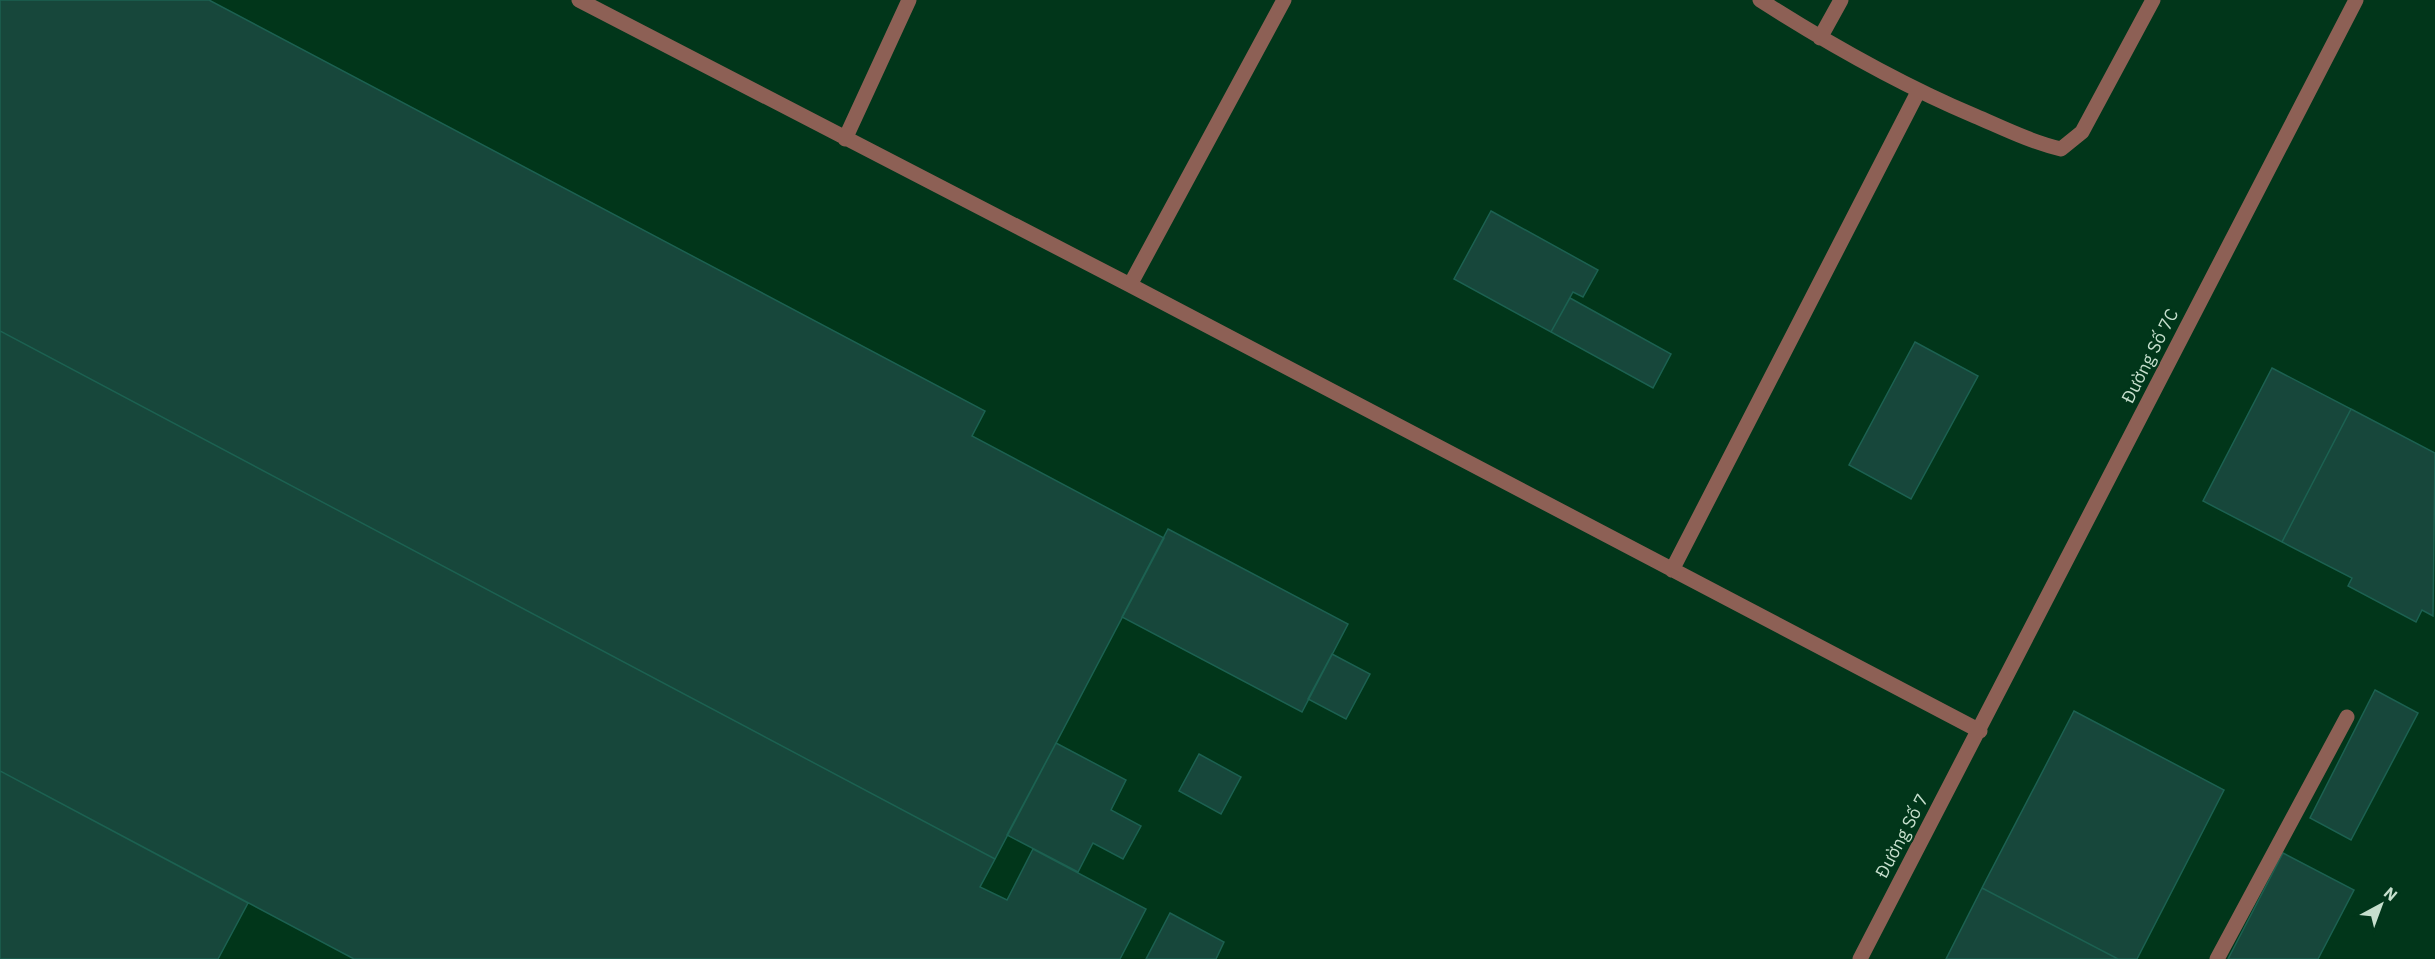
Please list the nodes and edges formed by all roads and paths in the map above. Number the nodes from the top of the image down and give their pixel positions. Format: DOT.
graph roads {
  1 [pos="579,0"];
  2 [pos="909,0"];
  3 [pos="1284,0"];
  4 [pos="1760,0"];
  5 [pos="1841,0"];
  6 [pos="2152,0"];
  7 [pos="2356,0"];
  8 [pos="1820,38"];
  9 [pos="1918,92"];
  10 [pos="845,139"];
  11 [pos="1130,285"];
  12 [pos="1672,570"];
  13 [pos="2347,717"];
  14 [pos="1980,731"];
  15 [pos="1860,959"];
  16 [pos="2217,959"];
  1 -- 10 [label="street"];
  2 -- 10 [label="street"];
  3 -- 11 [label="street"];
  4 -- 8 [label="street"];
  5 -- 8 [label="street"];
  6 -- 9 [label="street"];
  7 -- 14 [label="street, Đường Số 7C"];
  8 -- 9 [label="street"];
  9 -- 12 [label="street"];
  10 -- 11 [label="street"];
  11 -- 12 [label="street"];
  12 -- 14 [label="street"];
  13 -- 16 [label="street"];
  14 -- 15 [label="street, Đường Số 7"];
}
